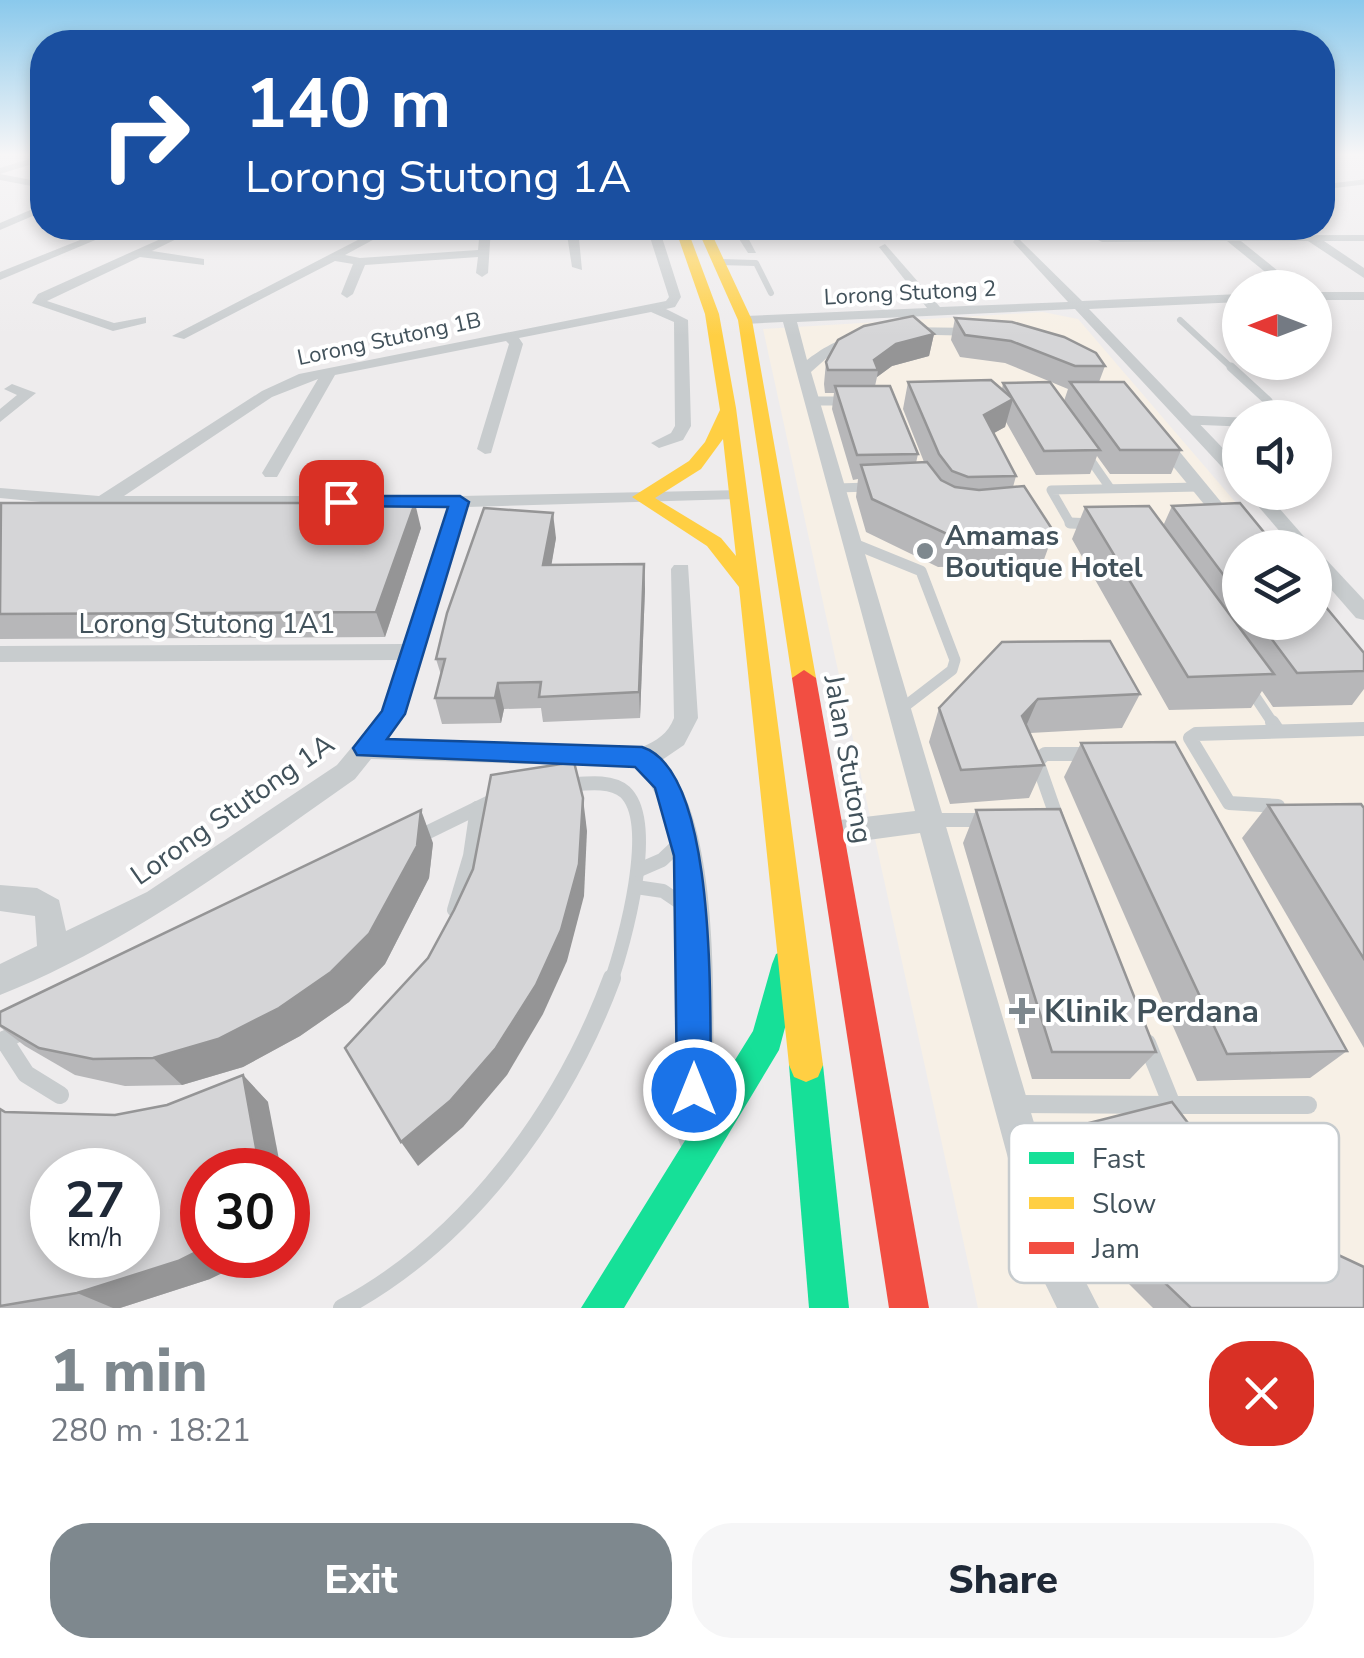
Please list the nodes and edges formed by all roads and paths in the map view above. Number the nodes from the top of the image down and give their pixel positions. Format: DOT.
graph roads {
  1 [pos="29,214"];
  2 [pos="0,227"];
  3 [pos="1335,238"];
  4 [pos="1364,238"];
  5 [pos="88,240"];
  6 [pos="167,240"];
  7 [pos="366,240"];
  8 [pos="485,240"];
  9 [pos="574,240"];
  10 [pos="656,240"];
  11 [pos="685,240"];
  12 [pos="709,240"];
  13 [pos="745,240"];
  14 [pos="1017,240"];
  15 [pos="1233,240"];
  16 [pos="1314,240"];
  17 [pos="885,247"];
  18 [pos="752,251"];
  19 [pos="140,252"];
  20 [pos="484,253"];
  21 [pos="335,257"];
  22 [pos="200,262"];
  23 [pos="360,262"];
  24 [pos="718,262"];
  25 [pos="578,266"];
  26 [pos="1270,270"];
  27 [pos="482,273"];
  28 [pos="1364,274"];
  29 [pos="0,276"];
  30 [pos="771,293"];
  31 [pos="348,294"];
  32 [pos="1332,296"];
  33 [pos="1364,296"];
  34 [pos="1222,299"];
  35 [pos="1078,304"];
  36 [pos="656,309"];
  37 [pos="935,310"];
  38 [pos="789,318"];
  39 [pos="140,320"];
  40 [pos="744,320"];
  41 [pos="1180,320"];
  42 [pos="993,334"];
  43 [pos="180,336"];
  44 [pos="508,336"];
  45 [pos="803,370"];
  46 [pos="330,371"];
  47 [pos="752,371"];
  48 [pos="12,389"];
  49 [pos="1167,394"];
  50 [pos="1138,395"];
  51 [pos="1268,400"];
  52 [pos="812,401"];
  53 [pos="852,401"];
  54 [pos="728,408"];
  55 [pos="0,417"];
  56 [pos="1189,420"];
  57 [pos="1222,421"];
  58 [pos="1149,426"];
  59 [pos="660,443"];
  60 [pos="1078,443"];
  61 [pos="484,449"];
  62 [pos="1222,456"];
  63 [pos="271,473"];
  64 [pos="889,486"];
  65 [pos="1199,486"];
  66 [pos="836,488"];
  67 [pos="1110,488"];
  68 [pos="0,493"];
  69 [pos="737,494"];
  70 [pos="641,497"];
  71 [pos="103,502"];
  72 [pos="460,502"];
  73 [pos="1271,510"];
  74 [pos="1116,524"];
  75 [pos="1229,530"];
  76 [pos="1289,530"];
  77 [pos="852,543"];
  78 [pos="681,569"];
  79 [pos="1332,573"];
  80 [pos="752,592"];
  81 [pos="1355,592"];
  82 [pos="1364,613"];
  83 [pos="414,652"];
  84 [pos="0,654"];
  85 [pos="1245,683"];
  86 [pos="900,711"];
  87 [pos="1364,729"];
  88 [pos="1278,731"];
  89 [pos="366,748"];
  90 [pos="1097,754"];
  91 [pos="642,757"];
  92 [pos="552,784"];
  93 [pos="514,794"];
  94 [pos="1294,806"];
  95 [pos="477,808"];
  96 [pos="930,820"];
  97 [pos="1003,820"];
  98 [pos="1039,820"];
  99 [pos="1057,820"];
  100 [pos="831,833"];
  101 [pos="1064,837"];
  102 [pos="684,838"];
  103 [pos="408,842"];
  104 [pos="637,878"];
  105 [pos="0,898"];
  106 [pos="454,910"];
  107 [pos="691,911"];
  108 [pos="794,940"];
  109 [pos="53,956"];
  110 [pos="0,980"];
  111 [pos="39,1023"];
  112 [pos="1143,1034"];
  113 [pos="2,1041"];
  114 [pos="60,1094"];
  115 [pos="1011,1104"];
  116 [pos="1172,1105"];
  117 [pos="1308,1105"];
  118 [pos="1016,1123"];
  119 [pos="694,1162"];
  120 [pos="1066,1283"];
  121 [pos="342,1308"];
  122 [pos="601,1308"];
  123 [pos="829,1308"];
  124 [pos="909,1308"];
  125 [pos="1079,1308"];
  1 -- 2 [label="street"];
  3 -- 4 [label="street"];
  5 -- 29 [label="street"];
  6 -- 19 [label="street"];
  7 -- 21 [label="street"];
  8 -- 20 [label="street"];
  9 -- 25 [label="street"];
  10 -- 36 [label="street"];
  11 -- 54 [label="main road"];
  12 -- 24 [label="main road, Jalan Stutong"];
  13 -- 18 [label="street"];
  14 -- 35 [label="street"];
  15 -- 26 [label="street"];
  16 -- 28 [label="street"];
  17 -- 37 [label="street"];
  19 -- 22 [label="street"];
  19 -- 39 [label="street"];
  20 -- 23 [label="street"];
  20 -- 27 [label="street"];
  21 -- 23 [label="street"];
  21 -- 43 [label="street"];
  23 -- 31 [label="street"];
  24 -- 30 [label="lane"];
  24 -- 40 [label="main road, Jalan Stutong"];
  32 -- 33 [label="street"];
  34 -- 35 [label="street, Lorong Stutong 2"];
  35 -- 37 [label="street, Lorong Stutong 2"];
  35 -- 49 [label="street"];
  36 -- 44 [label="street, Lorong Stutong 1B"];
  36 -- 59 [label="street"];
  37 -- 38 [label="street, Lorong Stutong 2"];
  38 -- 40 [label="street, Lorong Stutong 2"];
  38 -- 45 [label="street"];
  40 -- 47 [label="main road, Jalan Stutong"];
  41 -- 51 [label="lane"];
  42 -- 45 [label="street"];
  44 -- 46 [label="street, Lorong Stutong 1B"];
  44 -- 61 [label="street"];
  45 -- 52 [label="street"];
  46 -- 63 [label="street"];
  46 -- 71 [label="street, Lorong Stutong 1B"];
  47 -- 69 [label="main road"];
  47 -- 100 [label="main road, Jalan Stutong"];
  48 -- 55 [label="street"];
  49 -- 50 [label="street"];
  49 -- 56 [label="street"];
  52 -- 53 [label="lane"];
  52 -- 66 [label="street"];
  54 -- 69 [label="main road"];
  54 -- 70 [label="main road"];
  56 -- 57 [label="lane"];
  56 -- 62 [label="street"];
  58 -- 65 [label="street"];
  60 -- 67 [label="lane"];
  64 -- 66 [label="lane"];
  65 -- 67 [label="lane"];
  65 -- 75 [label="street"];
  66 -- 77 [label="street"];
  67 -- 74 [label="lane"];
  68 -- 71 [label="street"];
  69 -- 70 [label="street"];
  69 -- 80 [label="main road"];
  70 -- 72 [label="street"];
  70 -- 80 [label="main road"];
  71 -- 72 [label="street"];
  72 -- 83 [label="street, Lorong Stutong 1A"];
  73 -- 76 [label="street"];
  77 -- 86 [label="street"];
  77 -- 86 [label="lane"];
  78 -- 91 [label="street"];
  79 -- 81 [label="street"];
  80 -- 108 [label="main road"];
  81 -- 82 [label="street"];
  83 -- 84 [label="street, Lorong Stutong 1A1"];
  83 -- 89 [label="street, Lorong Stutong 1A"];
  85 -- 88 [label="lane"];
  86 -- 96 [label="street"];
  87 -- 88 [label="lane"];
  88 -- 94 [label="lane"];
  89 -- 91 [label="street"];
  89 -- 109 [label="street, Lorong Stutong 1A"];
  90 -- 99 [label="lane"];
  91 -- 102 [label="street"];
  92 -- 104 [label="lane"];
  93 -- 95 [label="lane"];
  95 -- 103 [label="lane"];
  95 -- 106 [label="lane"];
  96 -- 97 [label="lane"];
  96 -- 100 [label="street"];
  96 -- 115 [label="street"];
  98 -- 99 [label="lane"];
  99 -- 101 [label="lane"];
  100 -- 108 [label="main road"];
  100 -- 124 [label="main road, Jalan Stutong"];
  102 -- 104 [label="lane"];
  102 -- 107 [label="street"];
  104 -- 107 [label="lane"];
  104 -- 121 [label="lane"];
  105 -- 109 [label="street"];
  107 -- 119 [label="street"];
  108 -- 119 [label="main road"];
  108 -- 123 [label="main road"];
  109 -- 110 [label="street, Lorong Stutong 1A"];
  111 -- 113 [label="lane"];
  112 -- 116 [label="lane"];
  113 -- 114 [label="lane"];
  115 -- 116 [label="lane"];
  115 -- 118 [label="street"];
  116 -- 117 [label="lane"];
  119 -- 122 [label="main road"];
  120 -- 125 [label="street"];
}
